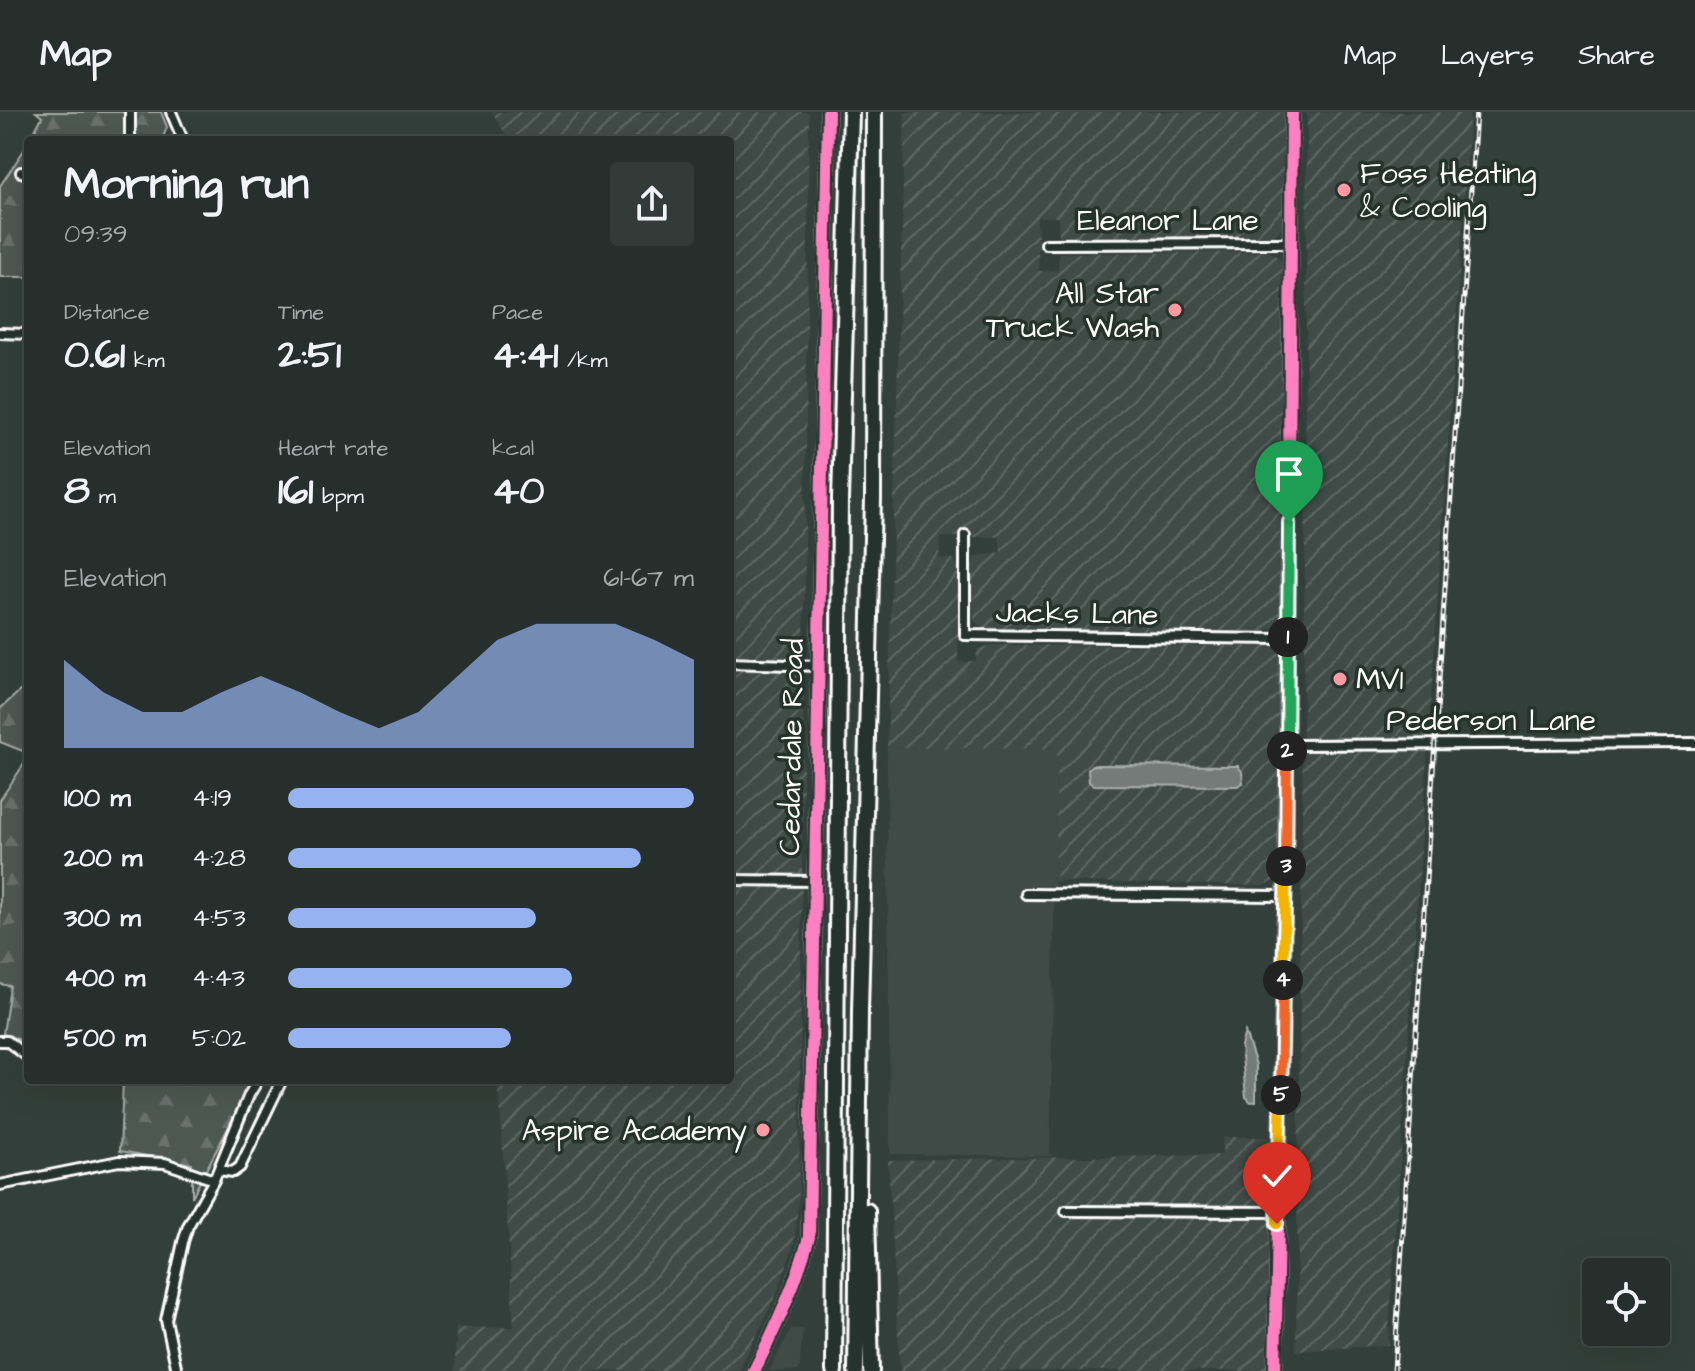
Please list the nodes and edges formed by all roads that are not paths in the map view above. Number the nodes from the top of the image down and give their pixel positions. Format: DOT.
graph roads {
  1 [pos="130,112"];
  2 [pos="171,112"];
  3 [pos="828,112"];
  4 [pos="851,112"];
  5 [pos="874,112"];
  6 [pos="1292,112"];
  7 [pos="130,136"];
  8 [pos="181,136"];
  9 [pos="1291,243"];
  10 [pos="1046,244"];
  11 [pos="0,333"];
  12 [pos="24,334"];
  13 [pos="965,535"];
  14 [pos="1288,639"];
  15 [pos="734,663"];
  16 [pos="818,666"];
  17 [pos="1695,743"];
  18 [pos="1287,745"];
  19 [pos="734,880"];
  20 [pos="815,881"];
  21 [pos="1026,894"];
  22 [pos="1285,896"];
  23 [pos="860,1011"];
  24 [pos="0,1041"];
  25 [pos="24,1054"];
  26 [pos="256,1084"];
  27 [pos="280,1084"];
  28 [pos="219,1170"];
  29 [pos="214,1180"];
  30 [pos="0,1185"];
  31 [pos="1066,1211"];
  32 [pos="1278,1212"];
  33 [pos="834,1223"];
  34 [pos="177,1371"];
  35 [pos="754,1371"];
  36 [pos="824,1371"];
  37 [pos="834,1371"];
  38 [pos="856,1371"];
  39 [pos="871,1371"];
  40 [pos="1275,1371"];
  1 -- 7 [label="street"];
  2 -- 8 [label="street"];
  3 -- 16 [label="street, Cedardale Road"];
  4 -- 33 [label="highway"];
  5 -- 23 [label="highway"];
  6 -- 9 [label="street"];
  9 -- 10 [label="street, Eleanor Lane"];
  9 -- 14 [label="street"];
  11 -- 12 [label="street"];
  13 -- 14 [label="street, Jacks Lane"];
  14 -- 18 [label="street"];
  15 -- 16 [label="street"];
  16 -- 20 [label="street, Cedardale Road"];
  17 -- 18 [label="street, Pederson Lane"];
  18 -- 22 [label="street"];
  19 -- 20 [label="street"];
  20 -- 35 [label="street, Cedardale Road"];
  21 -- 22 [label="street"];
  22 -- 32 [label="street"];
  23 -- 38 [label="highway"];
  23 -- 39 [label="highway"];
  24 -- 25 [label="street"];
  26 -- 28 [label="street"];
  27 -- 28 [label="street"];
  28 -- 29 [label="street"];
  29 -- 30 [label="street"];
  29 -- 34 [label="street"];
  31 -- 32 [label="street"];
  32 -- 40 [label="street"];
  33 -- 36 [label="highway"];
  33 -- 37 [label="highway"];
}
